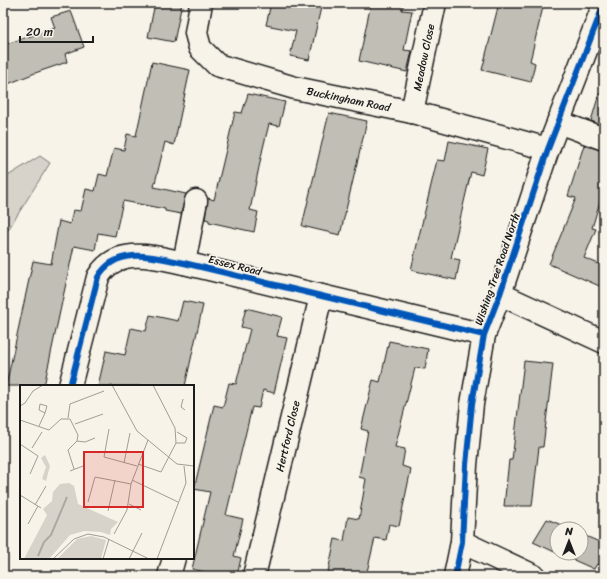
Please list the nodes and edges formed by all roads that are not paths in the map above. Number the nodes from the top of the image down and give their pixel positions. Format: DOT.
graph roads {
  1 [pos="201,3"];
  2 [pos="435,3"];
  3 [pos="604,4"];
  4 [pos="412,112"];
  5 [pos="558,122"];
  6 [pos="604,139"];
  7 [pos="548,150"];
  8 [pos="196,201"];
  9 [pos="184,263"];
  10 [pos="500,294"];
  11 [pos="321,296"];
  12 [pos="484,335"];
  13 [pos="604,342"];
  14 [pos="70,385"];
  15 [pos="462,542"];
  16 [pos="174,559"];
  17 [pos="169,576"];
  18 [pos="254,576"];
  19 [pos="455,576"];
  20 [pos="534,576"];
  1 -- 4 [label="street, Buckingham Road"];
  2 -- 4 [label="street, Meadow Close"];
  3 -- 5 [label="street, Wishing Tree Road North"];
  4 -- 7 [label="street, Buckingham Road"];
  5 -- 6 [label="street"];
  5 -- 7 [label="street, Wishing Tree Road North"];
  7 -- 10 [label="street, Wishing Tree Road North"];
  8 -- 9 [label="street"];
  9 -- 11 [label="street, Essex Road"];
  9 -- 14 [label="street, Essex Road"];
  10 -- 12 [label="street, Wishing Tree Road North"];
  10 -- 13 [label="street"];
  11 -- 12 [label="street, Essex Road"];
  11 -- 18 [label="street, Hertford Close"];
  12 -- 15 [label="street, Wishing Tree Road North"];
  15 -- 19 [label="street, Wishing Tree Road North"];
  15 -- 20 [label="street"];
  16 -- 17 [label="street"];
}
